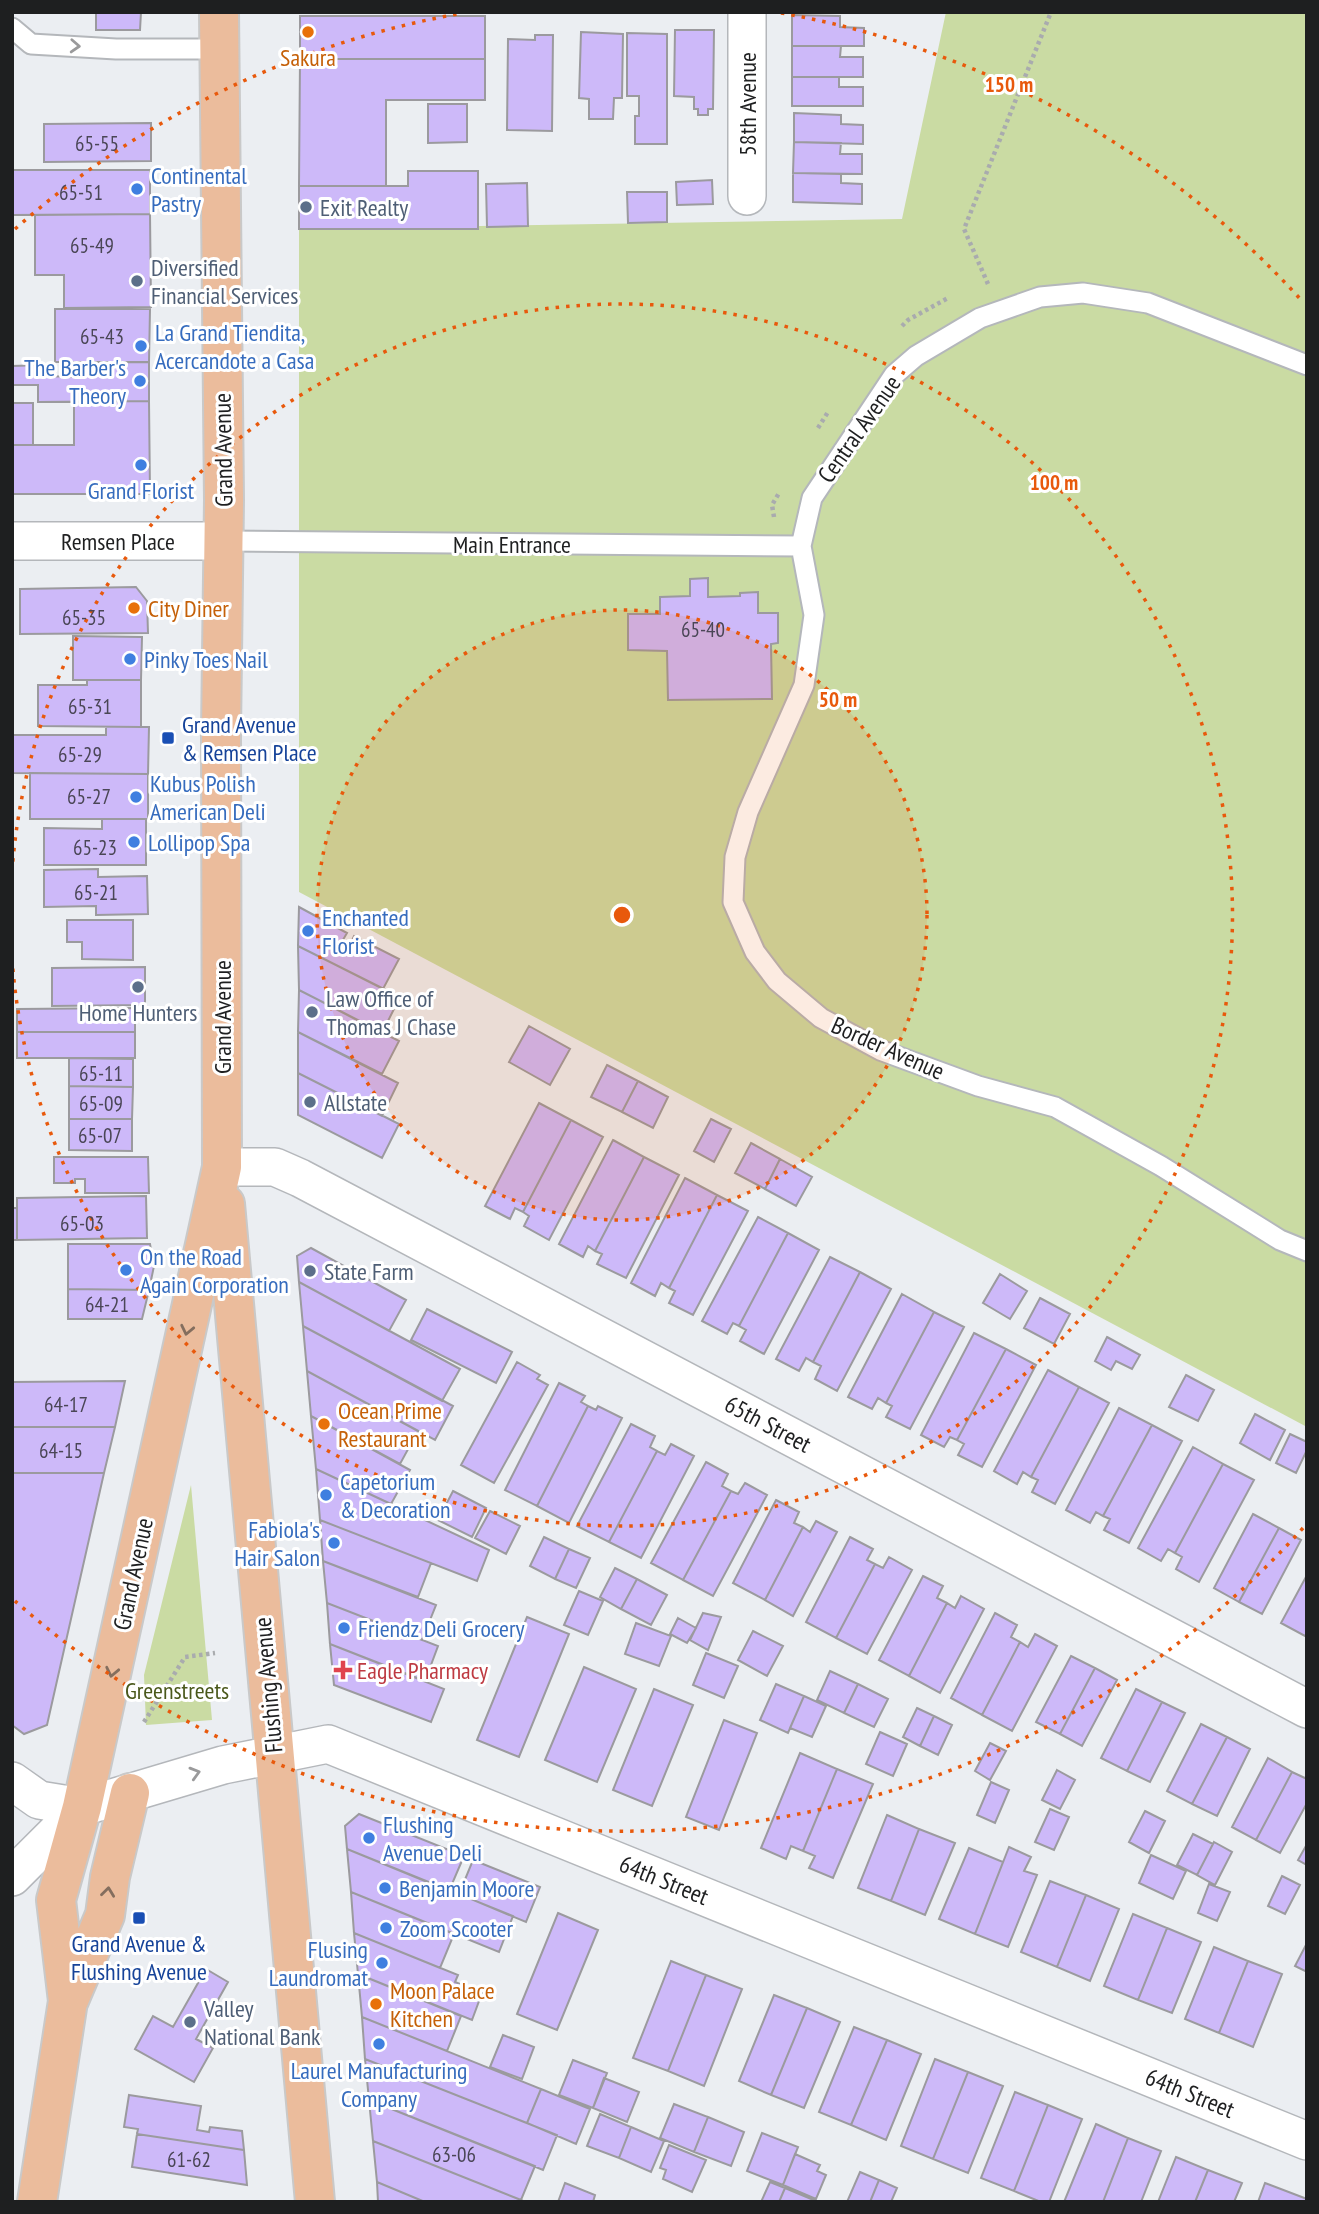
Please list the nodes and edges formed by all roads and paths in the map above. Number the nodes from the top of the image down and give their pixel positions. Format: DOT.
graph roads {
  1 [pos="747,12"];
  2 [pos="1051,12"];
  3 [pos="12,28"];
  4 [pos="218,31"];
  5 [pos="747,195"];
  6 [pos="999,310"];
  7 [pos="1307,365"];
  8 [pos="12,541"];
  9 [pos="223,541"];
  10 [pos="801,546"];
  11 [pos="222,1167"];
  12 [pos="1307,1251"];
  13 [pos="215,1653"];
  14 [pos="1307,1709"];
  15 [pos="137,1731"];
  16 [pos="275,1755"];
  17 [pos="12,1782"];
  18 [pos="130,1793"];
  19 [pos="82,1807"];
  20 [pos="12,1877"];
  21 [pos="68,2001"];
  22 [pos="1307,2141"];
  23 [pos="37,2202"];
  24 [pos="315,2202"];
  1 -- 5 [label="street, 58th Avenue"];
  2 -- 6 [label="path"];
  3 -- 4 [label="lane, one-way"];
  4 -- 9 [label="main road, Grand Avenue"];
  6 -- 7 [label="lane, Central Avenue"];
  6 -- 10 [label="lane, Central Avenue"];
  8 -- 9 [label="street, Remsen Place"];
  9 -- 10 [label="lane, Main Entrance"];
  9 -- 11 [label="main road, Grand Avenue"];
  10 -- 12 [label="lane, Border Avenue"];
  11 -- 14 [label="street, 65th Street"];
  11 -- 16 [label="main road, Flushing Avenue"];
  11 -- 19 [label="main road, Grand Avenue, one-way"];
  13 -- 15 [label="path"];
  18 -- 16 [label="street, 64th Street, one-way"];
  16 -- 22 [label="street, 64th Street"];
  16 -- 24 [label="main road, Flushing Avenue"];
  17 -- 19 [label="street, 64th Street"];
  18 -- 19 [label="street, 64th Street"];
  21 -- 18 [label="main road, Grand Avenue, one-way"];
  19 -- 20 [label="street"];
  19 -- 21 [label="main road, Grand Avenue"];
  21 -- 23 [label="main road, Grand Avenue"];
}
